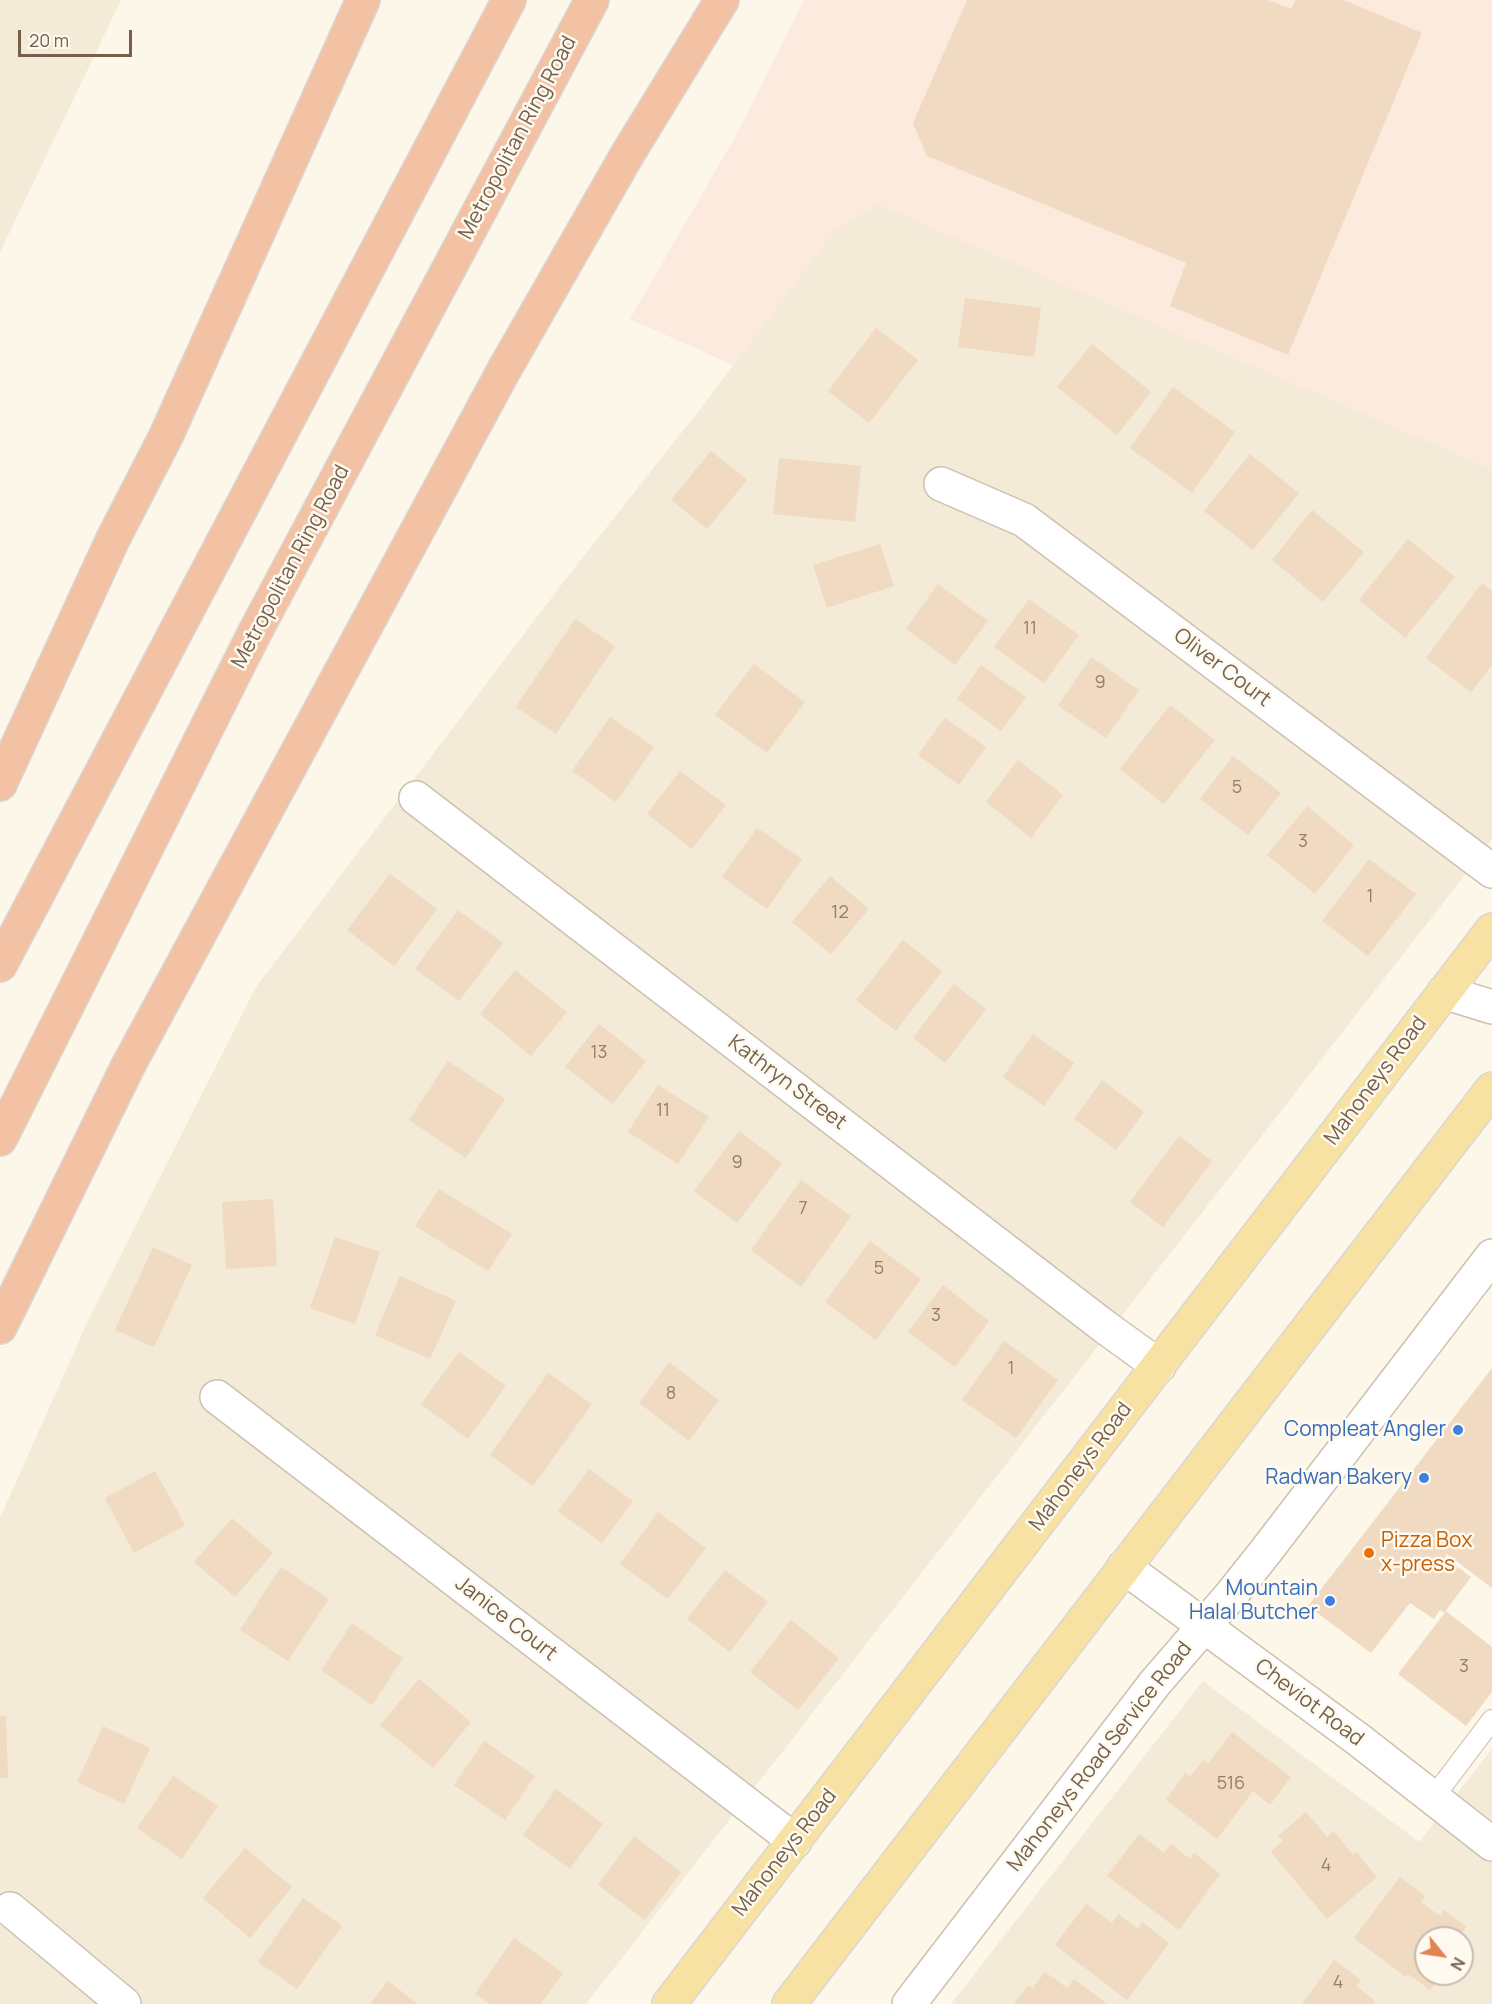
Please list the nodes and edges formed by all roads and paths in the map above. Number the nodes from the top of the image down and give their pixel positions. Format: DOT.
graph roads {
  1 [pos="363,0"];
  2 [pos="374,0"];
  3 [pos="509,0"];
  4 [pos="592,0"];
  5 [pos="722,0"];
  6 [pos="318,100"];
  7 [pos="941,484"];
  8 [pos="0,784"];
  9 [pos="416,798"];
  10 [pos="1492,870"];
  11 [pos="1492,930"];
  12 [pos="0,965"];
  13 [pos="1444,992"];
  14 [pos="1492,1007"];
  15 [pos="1492,1089"];
  16 [pos="1481,1118"];
  17 [pos="0,1139"];
  18 [pos="1492,1256"];
  19 [pos="0,1327"];
  20 [pos="1159,1366"];
  21 [pos="217,1397"];
  22 [pos="1124,1567"];
  23 [pos="1205,1625"];
  24 [pos="1492,1720"];
  25 [pos="1432,1798"];
  26 [pos="795,1841"];
  27 [pos="1492,1844"];
  28 [pos="10,1909"];
  29 [pos="123,2004"];
  30 [pos="669,2004"];
  31 [pos="789,2004"];
  32 [pos="909,2004"];
  1 -- 6 [label="highway"];
  2 -- 6 [label="highway"];
  3 -- 12 [label="highway"];
  4 -- 17 [label="highway, Metropolitan Ring Road"];
  5 -- 19 [label="highway"];
  6 -- 8 [label="highway"];
  7 -- 10 [label="street, Oliver Court"];
  9 -- 20 [label="street, Kathryn Street"];
  11 -- 13 [label="main road, Mahoneys Road"];
  13 -- 14 [label="street"];
  13 -- 20 [label="main road, Mahoneys Road"];
  15 -- 16 [label="main road"];
  16 -- 22 [label="main road"];
  18 -- 23 [label="street, Mahoneys Road Service Road"];
  20 -- 26 [label="main road, Mahoneys Road"];
  21 -- 26 [label="street, Janice Court"];
  22 -- 23 [label="street, Cheviot Road"];
  22 -- 31 [label="main road"];
  23 -- 25 [label="street, Cheviot Road"];
  23 -- 32 [label="street, Mahoneys Road Service Road"];
  24 -- 25 [label="lane"];
  25 -- 27 [label="street, Cheviot Road"];
  26 -- 30 [label="main road, Mahoneys Road"];
  28 -- 29 [label="street"];
}
